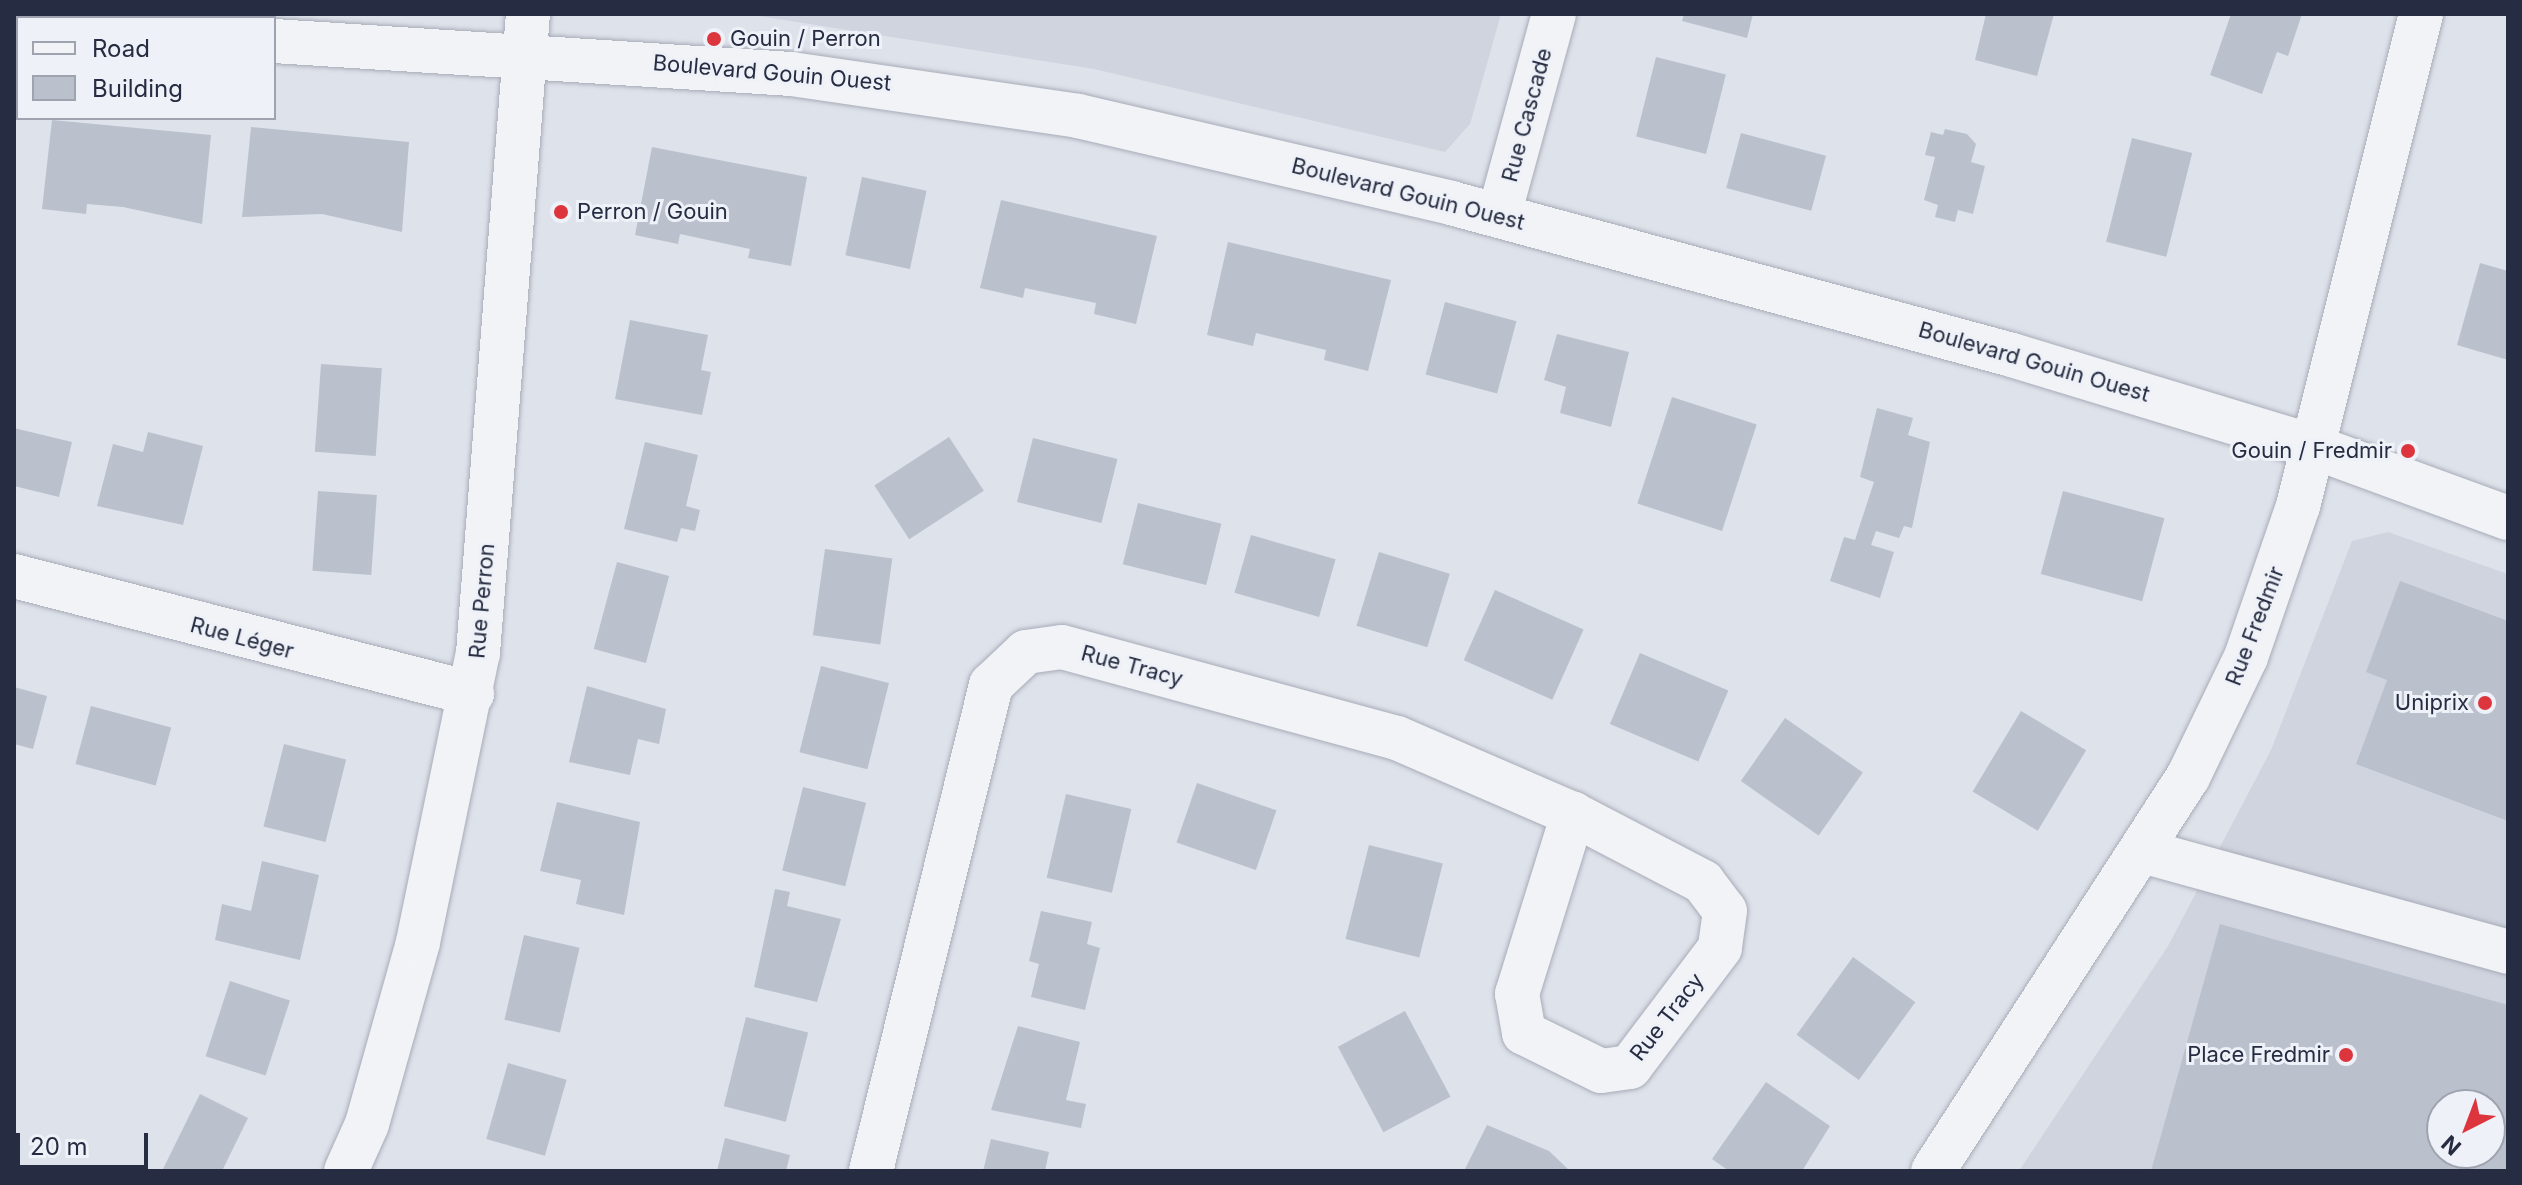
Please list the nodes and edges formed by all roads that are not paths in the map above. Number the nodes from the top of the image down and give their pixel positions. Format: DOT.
graph roads {
  1 [pos="1554,14"];
  2 [pos="2421,14"];
  3 [pos="527,34"];
  4 [pos="276,41"];
  5 [pos="1499,215"];
  6 [pos="2311,446"];
  7 [pos="2508,518"];
  8 [pos="14,576"];
  9 [pos="472,694"];
  10 [pos="1573,814"];
  11 [pos="2142,851"];
  12 [pos="2508,952"];
  13 [pos="1936,1170"];
  14 [pos="346,1171"];
  15 [pos="871,1171"];
  1 -- 5 [label="street, Rue Cascade"];
  2 -- 6 [label="street, Rue Fredmir"];
  3 -- 4 [label="street, Boulevard Gouin Ouest"];
  3 -- 5 [label="street, Boulevard Gouin Ouest"];
  3 -- 9 [label="street, Rue Perron"];
  5 -- 6 [label="street, Boulevard Gouin Ouest"];
  6 -- 7 [label="street, Boulevard Gouin Ouest"];
  6 -- 11 [label="street, Rue Fredmir"];
  8 -- 9 [label="street, Rue Léger"];
  9 -- 14 [label="street, Rue Perron"];
  10 -- 10 [label="street, Rue Tracy"];
  10 -- 15 [label="street, Rue Tracy"];
  11 -- 12 [label="street"];
  11 -- 13 [label="street, Rue Fredmir"];
}
